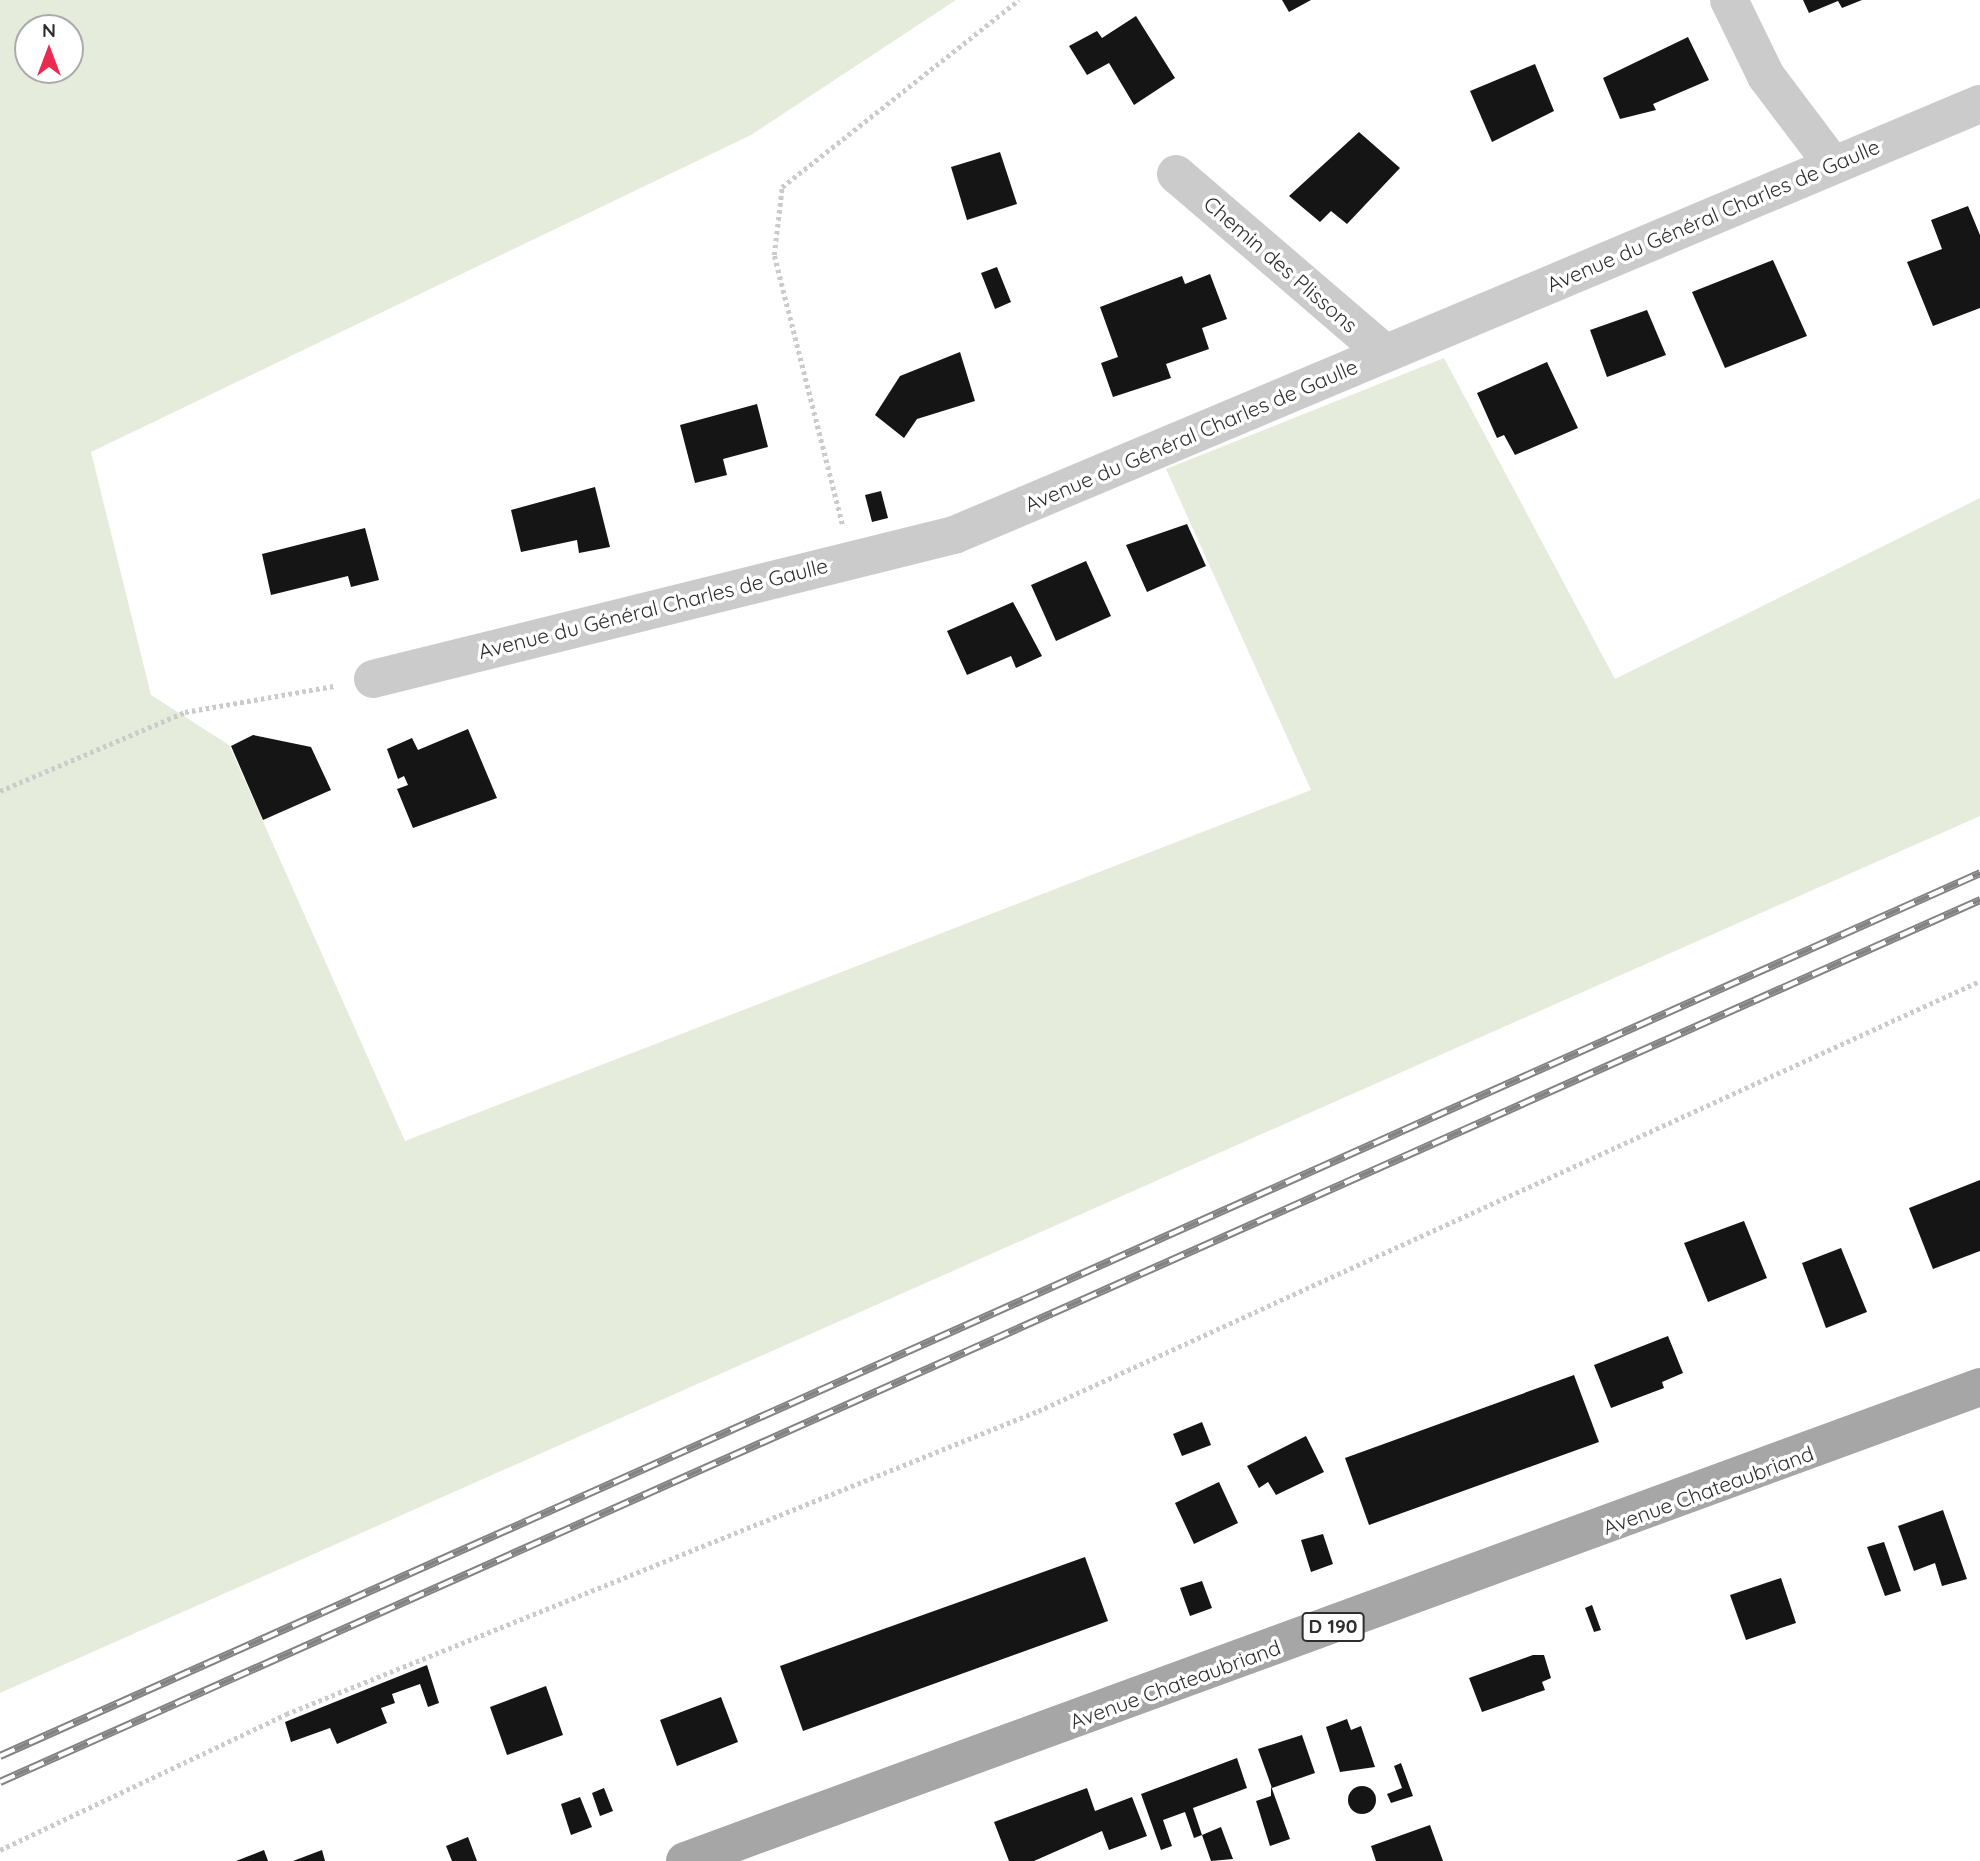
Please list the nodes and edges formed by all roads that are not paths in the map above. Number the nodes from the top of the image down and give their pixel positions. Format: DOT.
graph roads {
  1 [pos="1729,0"];
  2 [pos="1980,104"];
  3 [pos="1833,165"];
  4 [pos="1177,174"];
  5 [pos="1385,353"];
  6 [pos="373,679"];
  7 [pos="1980,1387"];
  8 [pos="1980,1415"];
  9 [pos="685,1861"];
  10 [pos="761,1861"];
  1 -- 3 [label="street"];
  2 -- 3 [label="street, Avenue du Général Charles de Gaulle"];
  3 -- 5 [label="street, Avenue du Général Charles de Gaulle"];
  4 -- 5 [label="street, Chemin des Plissons"];
  5 -- 6 [label="street, Avenue du Général Charles de Gaulle"];
  7 -- 9 [label="main road, Avenue Chateaubriand / D 190"];
  8 -- 10 [label="main road, Avenue Chateaubriand / D 190"];
}
